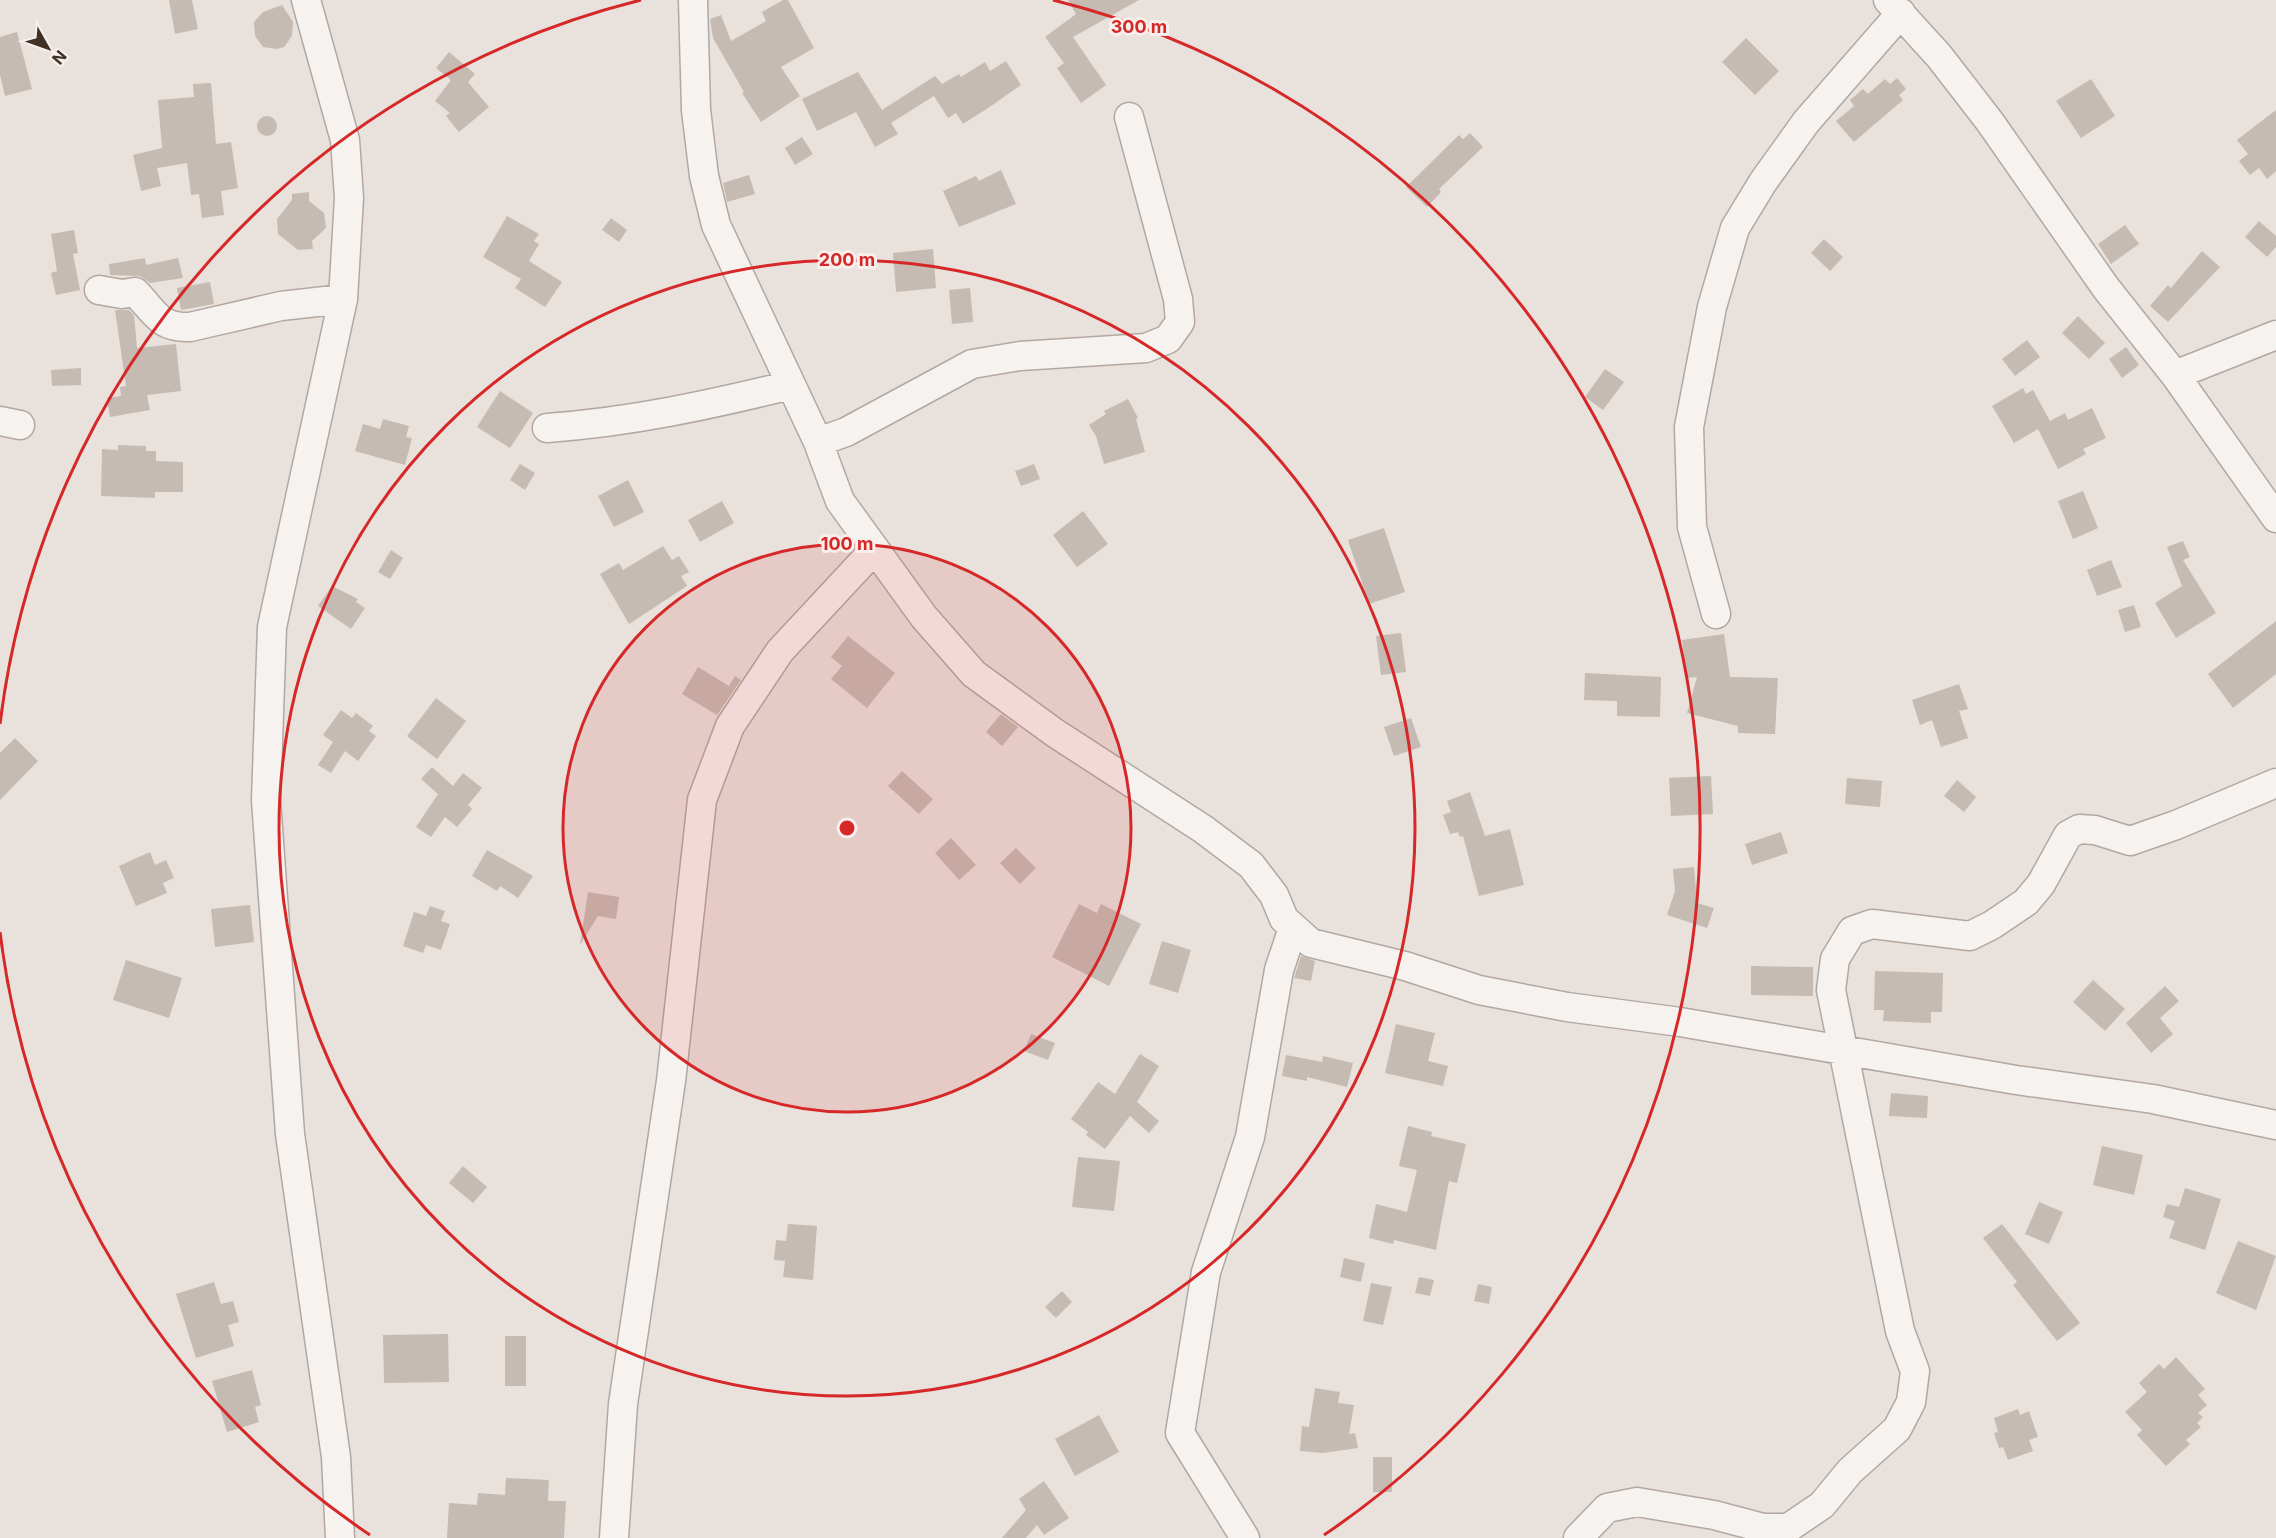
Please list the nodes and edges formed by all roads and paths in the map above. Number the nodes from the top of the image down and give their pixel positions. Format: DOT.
graph roads {
  1 [pos="306,0"];
  2 [pos="693,0"];
  3 [pos="1894,6"];
  4 [pos="1130,117"];
  5 [pos="99,290"];
  6 [pos="343,299"];
  7 [pos="2276,335"];
  8 [pos="2175,375"];
  9 [pos="791,385"];
  10 [pos="547,428"];
  11 [pos="818,442"];
  12 [pos="2276,518"];
  13 [pos="875,549"];
  14 [pos="1716,614"];
  15 [pos="2276,783"];
  16 [pos="1293,928"];
  17 [pos="1841,1052"];
  18 [pos="2276,1125"];
  19 [pos="340,1538"];
  20 [pos="614,1538"];
  21 [pos="1245,1538"];
  22 [pos="1578,1538"];
  1 -- 6 [label="street"];
  2 -- 9 [label="street"];
  3 -- 8 [label="street"];
  3 -- 14 [label="street"];
  4 -- 11 [label="street"];
  5 -- 6 [label="street"];
  6 -- 19 [label="street"];
  7 -- 8 [label="street"];
  8 -- 12 [label="street"];
  9 -- 10 [label="street"];
  9 -- 11 [label="street"];
  11 -- 13 [label="street"];
  13 -- 16 [label="street"];
  13 -- 20 [label="street"];
  15 -- 17 [label="street"];
  16 -- 17 [label="street"];
  16 -- 21 [label="street"];
  17 -- 18 [label="street"];
  17 -- 22 [label="street"];
}
